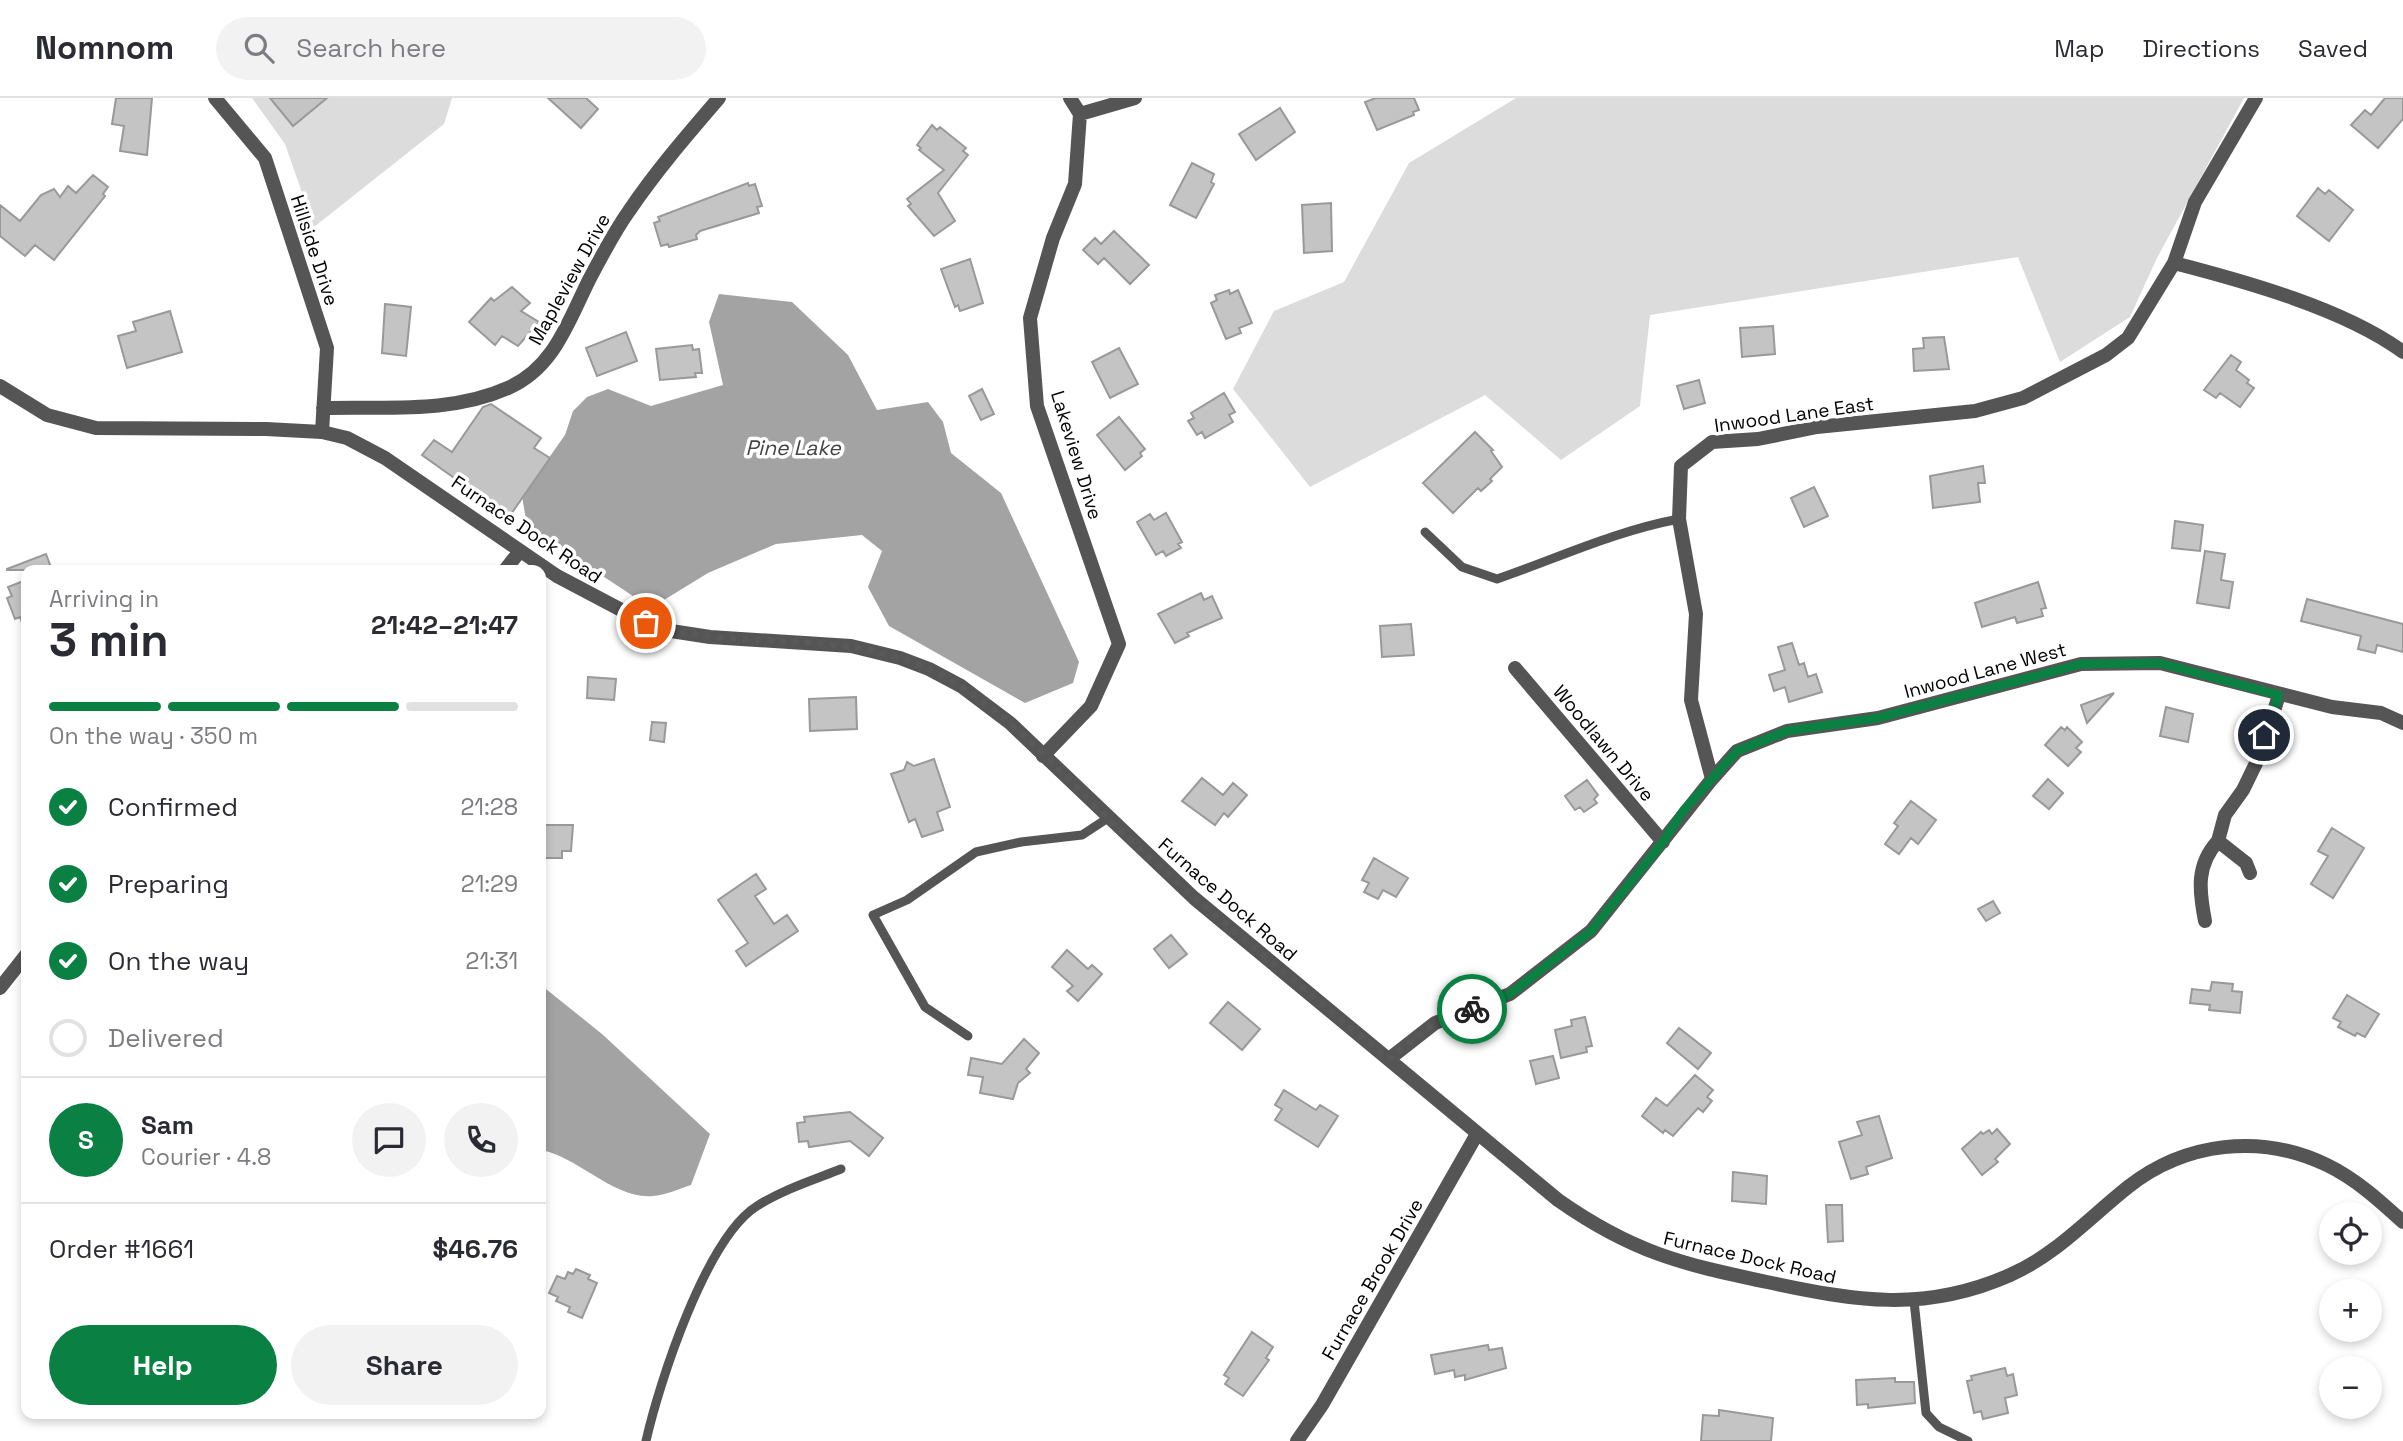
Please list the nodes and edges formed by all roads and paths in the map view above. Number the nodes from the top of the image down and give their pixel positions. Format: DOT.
graph roads {
  1 [pos="215,98"];
  2 [pos="719,98"];
  3 [pos="1070,98"];
  4 [pos="1135,98"];
  5 [pos="2256,98"];
  6 [pos="1080,114"];
  7 [pos="2175,263"];
  8 [pos="2403,352"];
  9 [pos="0,386"];
  10 [pos="323,408"];
  11 [pos="322,432"];
  12 [pos="1679,519"];
  13 [pos="1425,532"];
  14 [pos="520,551"];
  15 [pos="509,565"];
  16 [pos="543,565"];
  17 [pos="546,567"];
  18 [pos="1514,668"];
  19 [pos="2279,695"];
  20 [pos="2403,723"];
  21 [pos="1043,756"];
  22 [pos="1712,779"];
  23 [pos="1108,818"];
  24 [pos="2218,841"];
  25 [pos="1663,842"];
  26 [pos="2250,873"];
  27 [pos="2205,921"];
  28 [pos="21,961"];
  29 [pos="0,988"];
  30 [pos="968,1036"];
  31 [pos="1389,1059"];
  32 [pos="1477,1134"];
  33 [pos="841,1169"];
  34 [pos="2403,1222"];
  35 [pos="1914,1301"];
  36 [pos="646,1441"];
  37 [pos="1297,1441"];
  38 [pos="1968,1441"];
  1 -- 10 [label="street, Hillside Drive"];
  2 -- 10 [label="street, Mapleview Drive"];
  3 -- 6 [label="street"];
  4 -- 6 [label="street"];
  5 -- 7 [label="street, Inwood Lane East"];
  6 -- 21 [label="street, Lakeview Drive"];
  7 -- 8 [label="street"];
  7 -- 12 [label="street, Inwood Lane East"];
  9 -- 11 [label="street, Furnace Dock Road"];
  10 -- 11 [label="street, Hillside Drive"];
  11 -- 14 [label="street, Furnace Dock Road"];
  12 -- 13 [label="lane"];
  12 -- 22 [label="street, Inwood Lane East"];
  14 -- 15 [label="street"];
  14 -- 16 [label="street, Furnace Dock Road"];
  17 -- 21 [label="street, Furnace Dock Road"];
  18 -- 25 [label="street, Woodlawn Drive"];
  19 -- 20 [label="street, Inwood Lane West"];
  19 -- 22 [label="street, Inwood Lane West"];
  19 -- 24 [label="street"];
  21 -- 23 [label="street, Furnace Dock Road"];
  22 -- 25 [label="street"];
  23 -- 30 [label="lane"];
  23 -- 31 [label="street, Furnace Dock Road"];
  24 -- 26 [label="street"];
  24 -- 27 [label="street"];
  25 -- 31 [label="street"];
  28 -- 29 [label="street"];
  31 -- 32 [label="street, Furnace Dock Road"];
  32 -- 35 [label="street, Furnace Dock Road"];
  32 -- 37 [label="street, Furnace Brook Drive"];
  33 -- 36 [label="lane"];
  34 -- 35 [label="street, Furnace Dock Road"];
  35 -- 38 [label="lane"];
}
